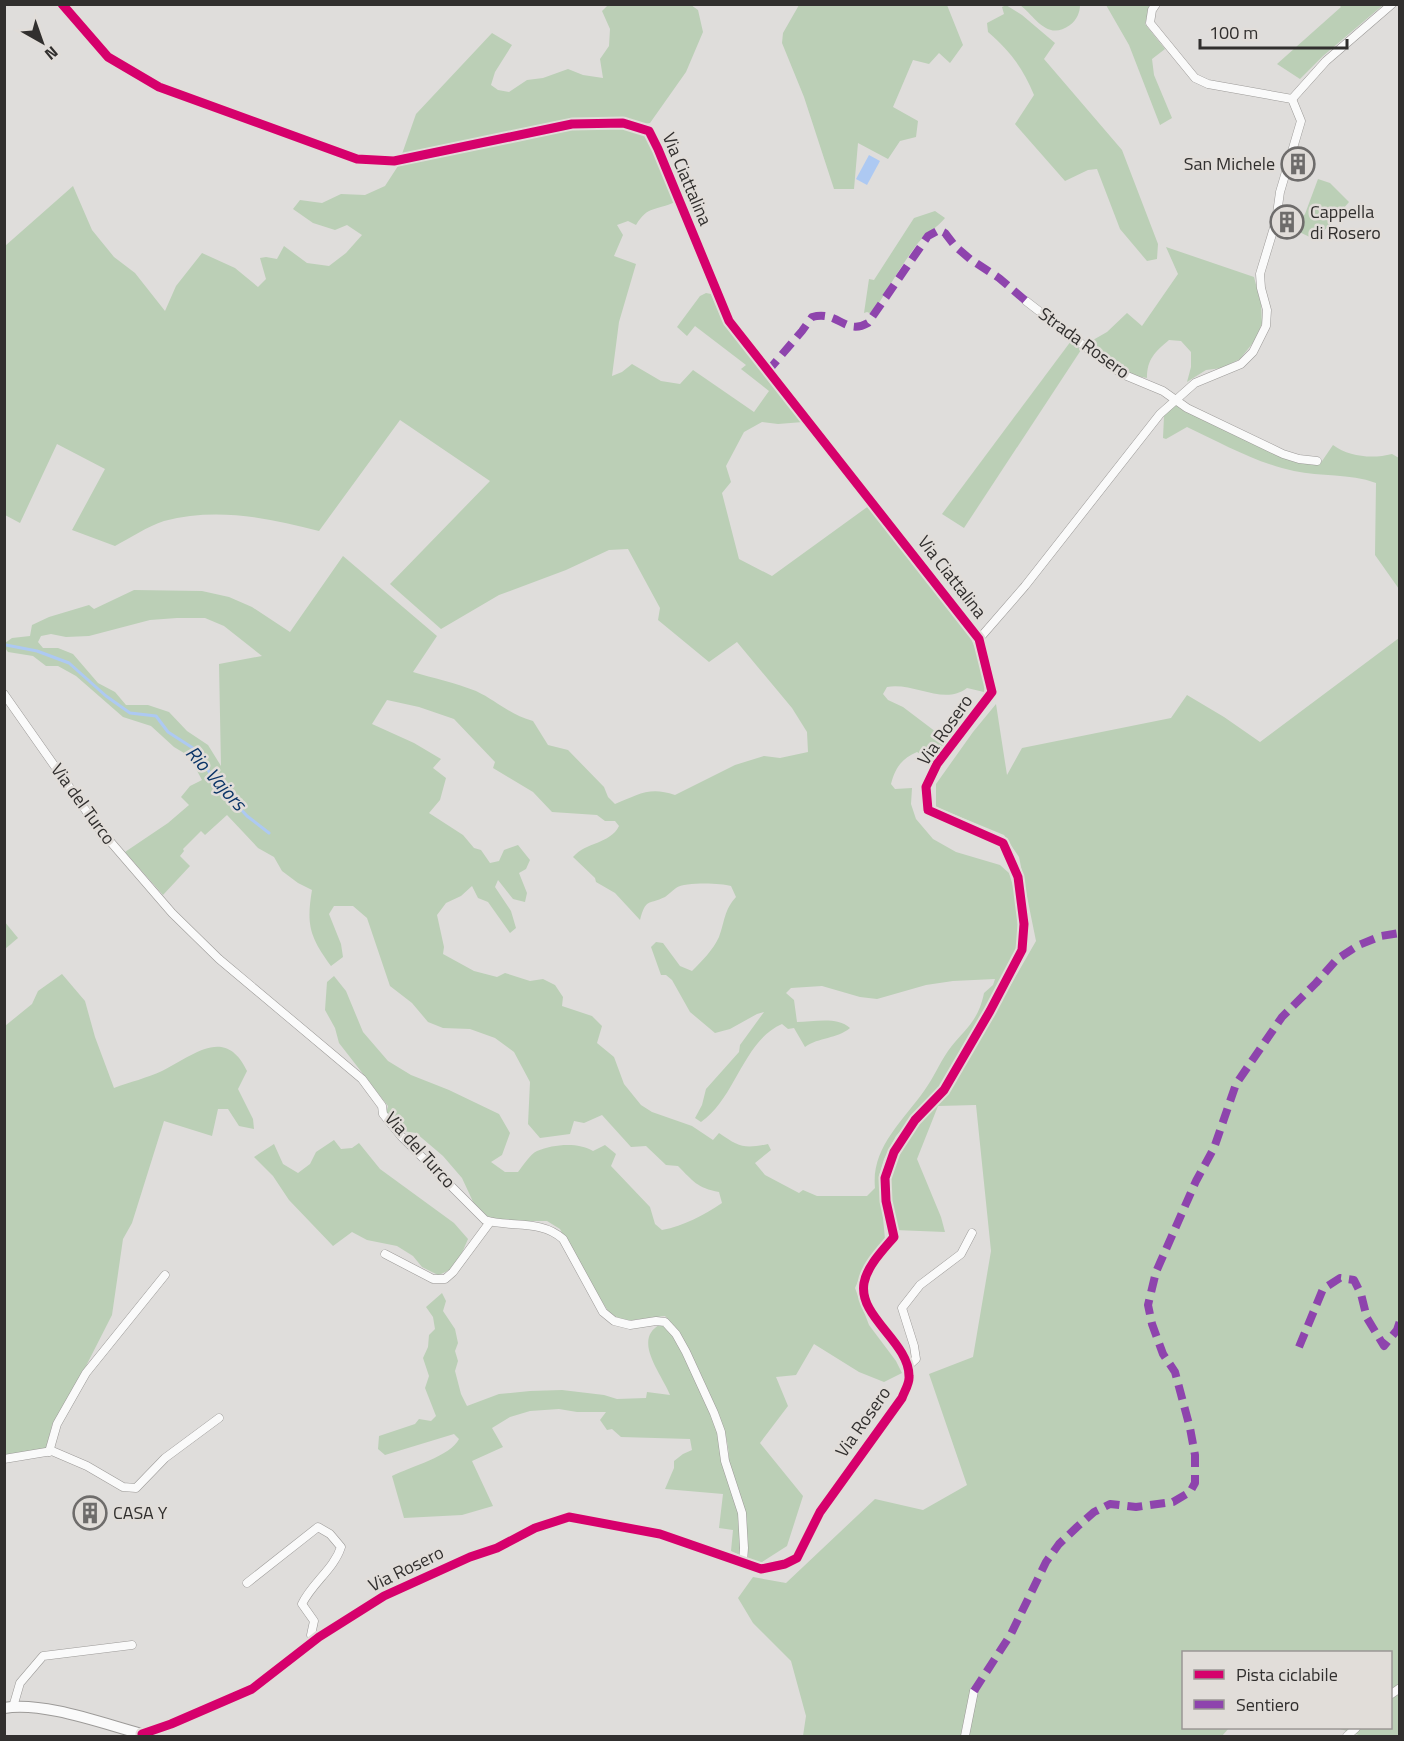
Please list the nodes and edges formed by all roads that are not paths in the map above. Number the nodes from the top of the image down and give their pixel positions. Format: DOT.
graph roads {
  1 [pos="62,4"];
  2 [pos="1156,4"];
  3 [pos="1392,4"];
  4 [pos="1292,99"];
  5 [pos="1026,301"];
  6 [pos="1175,399"];
  7 [pos="1317,461"];
  8 [pos="979,639"];
  9 [pos="4,694"];
  10 [pos="490,1222"];
  11 [pos="972,1233"];
  12 [pos="385,1254"];
  13 [pos="165,1275"];
  14 [pos="907,1367"];
  15 [pos="219,1418"];
  16 [pos="49,1452"];
  17 [pos="4,1460"];
  18 [pos="742,1562"];
  19 [pos="247,1583"];
  20 [pos="313,1641"];
  21 [pos="132,1645"];
  22 [pos="974,1691"];
  23 [pos="8,1707"];
  24 [pos="144,1735"];
  25 [pos="965,1737"];
  1 -- 8 [label="street, Via Ciattalina"];
  2 -- 4 [label="street"];
  3 -- 4 [label="street"];
  4 -- 6 [label="street"];
  5 -- 6 [label="street, Strada Rosero"];
  6 -- 7 [label="street, Strada Rosero"];
  6 -- 8 [label="street"];
  8 -- 14 [label="street, Via Rosero"];
  9 -- 10 [label="street, Via del Turco"];
  10 -- 12 [label="street"];
  10 -- 18 [label="street"];
  11 -- 14 [label="street"];
  13 -- 16 [label="street"];
  14 -- 18 [label="street, Via Rosero"];
  15 -- 16 [label="street"];
  16 -- 17 [label="street"];
  18 -- 20 [label="street, Via Rosero"];
  19 -- 20 [label="street"];
  20 -- 24 [label="street, Via Rosero"];
  21 -- 23 [label="street"];
  22 -- 25 [label="street"];
  23 -- 24 [label="street"];
}
